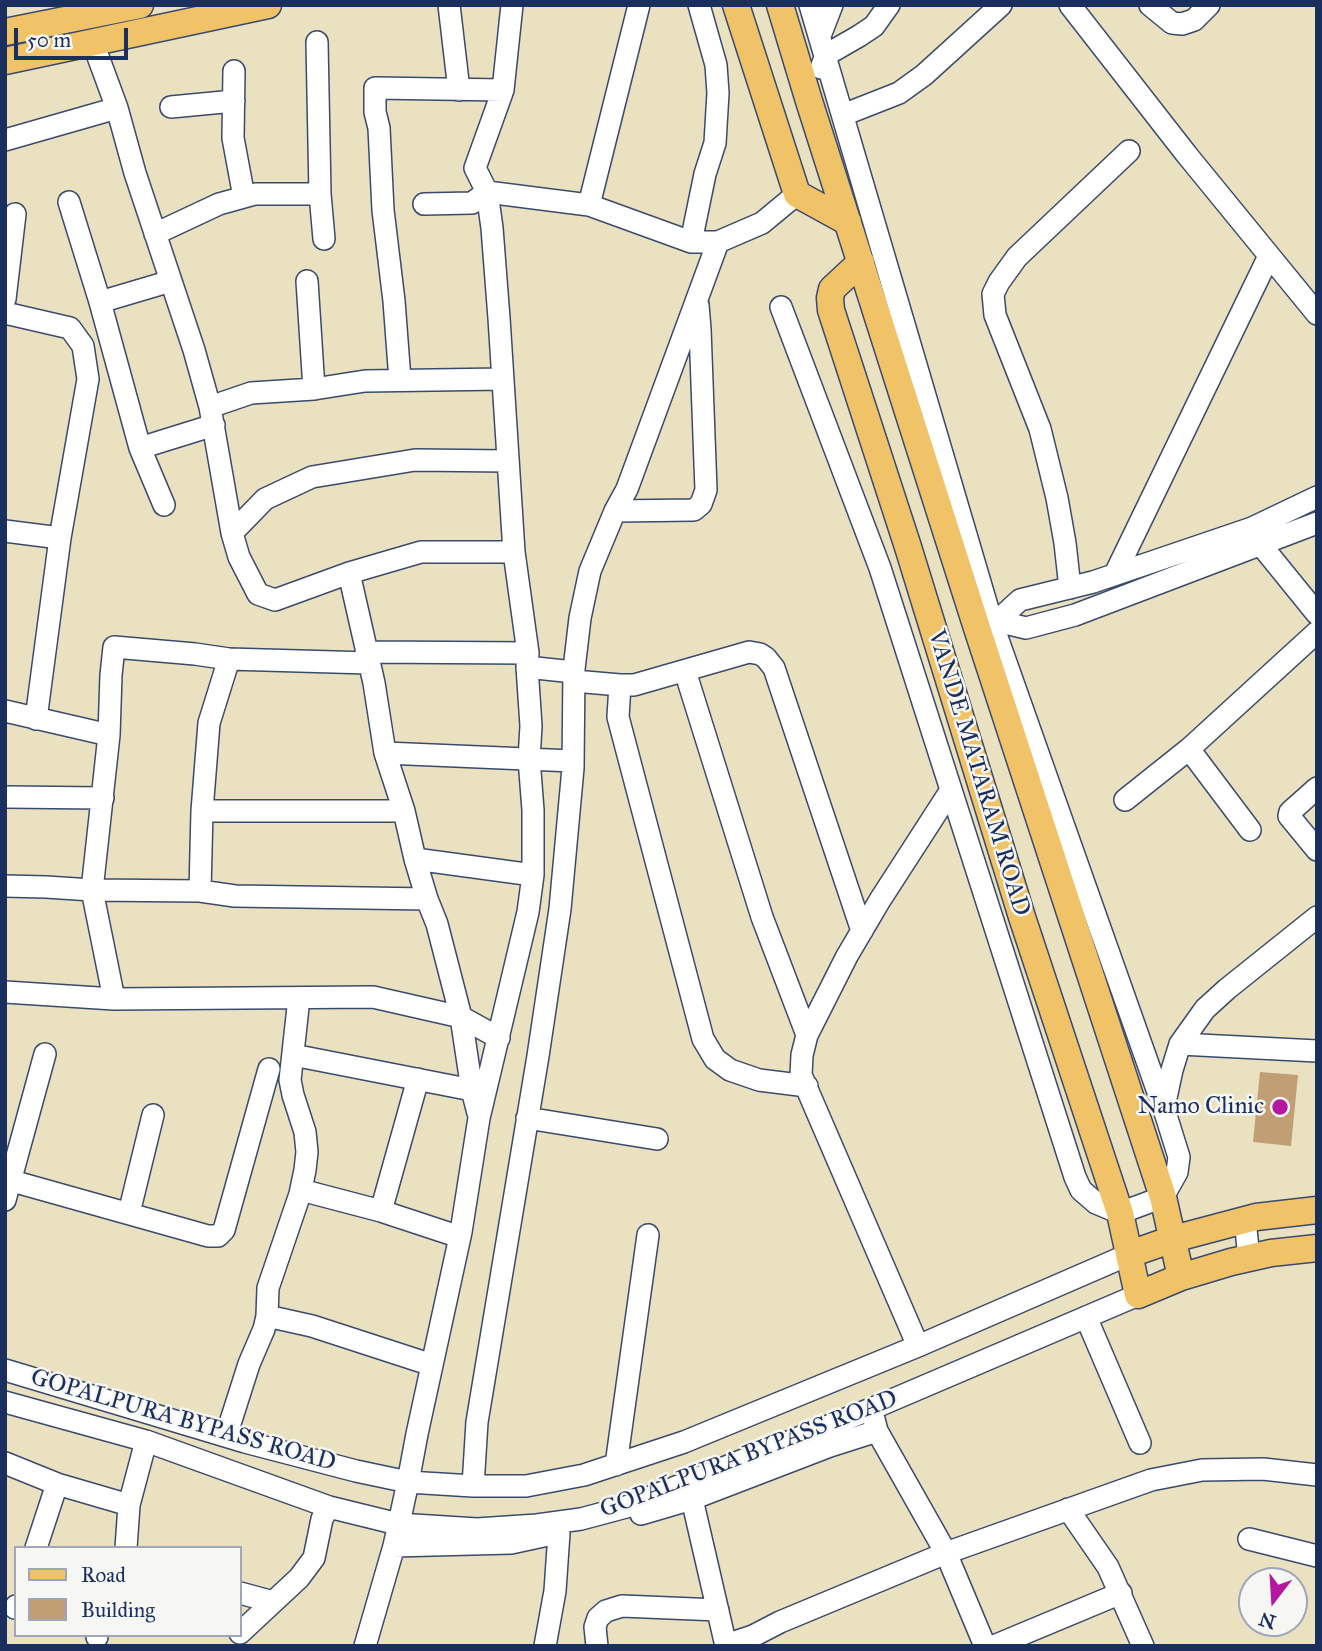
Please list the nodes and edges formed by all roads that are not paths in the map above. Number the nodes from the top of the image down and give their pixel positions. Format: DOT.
graph roads {
  1 [pos="140,5"];
  2 [pos="268,5"];
  3 [pos="449,5"];
  4 [pos="512,5"];
  5 [pos="639,5"];
  6 [pos="699,5"];
  7 [pos="736,5"];
  8 [pos="780,5"];
  9 [pos="810,5"];
  10 [pos="832,5"];
  11 [pos="889,5"];
  12 [pos="1001,5"];
  13 [pos="1070,5"];
  14 [pos="1150,5"];
  15 [pos="1209,5"];
  16 [pos="65,13"];
  17 [pos="5,32"];
  18 [pos="317,42"];
  19 [pos="93,43"];
  20 [pos="823,46"];
  21 [pos="5,61"];
  22 [pos="234,71"];
  23 [pos="459,90"];
  24 [pos="503,90"];
  25 [pos="234,101"];
  26 [pos="808,101"];
  27 [pos="171,107"];
  28 [pos="117,108"];
  29 [pos="843,115"];
  30 [pos="5,140"];
  31 [pos="1129,151"];
  32 [pos="486,192"];
  33 [pos="320,194"];
  34 [pos="797,194"];
  35 [pos="244,197"];
  36 [pos="69,202"];
  37 [pos="424,204"];
  38 [pos="589,205"];
  39 [pos="15,214"];
  40 [pos="848,222"];
  41 [pos="155,233"];
  42 [pos="324,239"];
  43 [pos="691,242"];
  44 [pos="718,242"];
  45 [pos="1269,256"];
  46 [pos="861,262"];
  47 [pos="171,281"];
  48 [pos="307,281"];
  49 [pos="5,299"];
  50 [pos="697,299"];
  51 [pos="100,302"];
  52 [pos="781,307"];
  53 [pos="5,313"];
  54 [pos="1317,314"];
  55 [pos="503,379"];
  56 [pos="400,380"];
  57 [pos="314,389"];
  58 [pos="212,416"];
  59 [pos="140,448"];
  60 [pos="508,461"];
  61 [pos="1317,497"];
  62 [pos="164,505"];
  63 [pos="615,511"];
  64 [pos="1317,523"];
  65 [pos="5,531"];
  66 [pos="232,533"];
  67 [pos="60,538"];
  68 [pos="1261,545"];
  69 [pos="514,552"];
  70 [pos="349,573"];
  71 [pos="1115,574"];
  72 [pos="1070,588"];
  73 [pos="1317,614"];
  74 [pos="989,624"];
  75 [pos="1317,632"];
  76 [pos="367,658"];
  77 [pos="229,659"];
  78 [pos="527,660"];
  79 [pos="685,671"];
  80 [pos="574,675"];
  81 [pos="620,685"];
  82 [pos="5,711"];
  83 [pos="36,719"];
  84 [pos="109,735"];
  85 [pos="1189,749"];
  86 [pos="385,752"];
  87 [pos="529,759"];
  88 [pos="573,761"];
  89 [pos="1317,788"];
  90 [pos="951,790"];
  91 [pos="5,797"];
  92 [pos="103,798"];
  93 [pos="1125,800"];
  94 [pos="202,811"];
  95 [pos="404,811"];
  96 [pos="1251,830"];
  97 [pos="1317,850"];
  98 [pos="415,859"];
  99 [pos="533,875"];
  100 [pos="5,886"];
  101 [pos="92,890"];
  102 [pos="200,891"];
  103 [pos="427,899"];
  104 [pos="1317,917"];
  105 [pos="862,931"];
  106 [pos="5,992"];
  107 [pos="299,998"];
  108 [pos="114,999"];
  109 [pos="461,1017"];
  110 [pos="807,1035"];
  111 [pos="499,1038"];
  112 [pos="1180,1044"];
  113 [pos="1317,1051"];
  114 [pos="45,1054"];
  115 [pos="293,1055"];
  116 [pos="269,1069"];
  117 [pos="418,1079"];
  118 [pos="807,1086"];
  119 [pos="472,1090"];
  120 [pos="1164,1110"];
  121 [pos="153,1115"];
  122 [pos="479,1118"];
  123 [pos="527,1118"];
  124 [pos="657,1139"];
  125 [pos="7,1187"];
  126 [pos="300,1190"];
  127 [pos="1163,1197"];
  128 [pos="1317,1210"];
  129 [pos="381,1211"];
  130 [pos="129,1213"];
  131 [pos="1120,1213"];
  132 [pos="1244,1220"];
  133 [pos="648,1235"];
  134 [pos="460,1237"];
  135 [pos="1173,1239"];
  136 [pos="1317,1248"];
  137 [pos="1130,1254"];
  138 [pos="1249,1258"];
  139 [pos="1181,1277"];
  140 [pos="1138,1295"];
  141 [pos="267,1316"];
  142 [pos="1086,1317"];
  143 [pos="918,1346"];
  144 [pos="432,1365"];
  145 [pos="5,1370"];
  146 [pos="5,1402"];
  147 [pos="871,1409"];
  148 [pos="877,1430"];
  149 [pos="226,1436"];
  150 [pos="146,1441"];
  151 [pos="1140,1443"];
  152 [pos="5,1463"];
  153 [pos="617,1465"];
  154 [pos="1317,1475"];
  155 [pos="408,1482"];
  156 [pos="57,1484"];
  157 [pos="473,1486"];
  158 [pos="692,1499"];
  159 [pos="129,1505"];
  160 [pos="329,1507"];
  161 [pos="1068,1509"];
  162 [pos="398,1524"];
  163 [pos="559,1533"];
  164 [pos="1249,1539"];
  165 [pos="37,1546"];
  166 [pos="127,1546"];
  167 [pos="394,1546"];
  168 [pos="946,1553"];
  169 [pos="1317,1556"];
  170 [pos="1121,1593"];
  171 [pos="242,1594"];
  172 [pos="274,1602"];
  173 [pos="718,1610"];
  174 [pos="242,1630"];
  175 [pos="365,1646"];
  176 [pos="545,1646"];
  177 [pos="597,1646"];
  178 [pos="726,1646"];
  179 [pos="985,1646"];
  180 [pos="994,1646"];
  181 [pos="1143,1646"];
  1 -- 16 [label="main road"];
  2 -- 19 [label="main road"];
  3 -- 23 [label="street"];
  4 -- 24 [label="street"];
  5 -- 38 [label="street"];
  6 -- 43 [label="street"];
  7 -- 34 [label="main road"];
  8 -- 26 [label="main road, VANDE MATARAM ROAD"];
  9 -- 20 [label="street"];
  10 -- 20 [label="street"];
  11 -- 20 [label="street"];
  12 -- 29 [label="street"];
  13 -- 45 [label="street"];
  14 -- 15 [label="street"];
  16 -- 17 [label="main road"];
  18 -- 33 [label="street"];
  19 -- 21 [label="main road"];
  19 -- 28 [label="street"];
  20 -- 26 [label="street"];
  20 -- 29 [label="street"];
  22 -- 25 [label="street"];
  23 -- 24 [label="street"];
  23 -- 56 [label="street"];
  24 -- 32 [label="street"];
  25 -- 27 [label="street"];
  25 -- 35 [label="street"];
  26 -- 40 [label="main road, VANDE MATARAM ROAD"];
  28 -- 30 [label="street"];
  28 -- 41 [label="street"];
  29 -- 74 [label="street"];
  31 -- 72 [label="street"];
  32 -- 37 [label="street"];
  32 -- 38 [label="street"];
  32 -- 55 [label="street"];
  33 -- 35 [label="street"];
  33 -- 42 [label="street"];
  34 -- 40 [label="main road"];
  34 -- 44 [label="street"];
  35 -- 41 [label="street"];
  36 -- 51 [label="street"];
  38 -- 43 [label="street"];
  39 -- 49 [label="street"];
  40 -- 46 [label="main road, VANDE MATARAM ROAD"];
  41 -- 47 [label="street"];
  43 -- 44 [label="street"];
  44 -- 50 [label="street"];
  45 -- 54 [label="street"];
  45 -- 71 [label="street"];
  46 -- 74 [label="main road, VANDE MATARAM ROAD"];
  46 -- 131 [label="main road, VANDE MATARAM ROAD"];
  47 -- 51 [label="street"];
  47 -- 58 [label="street"];
  48 -- 57 [label="street"];
  50 -- 63 [label="street"];
  50 -- 63 [label="street"];
  51 -- 59 [label="street"];
  52 -- 90 [label="street"];
  53 -- 67 [label="street"];
  55 -- 56 [label="street"];
  55 -- 60 [label="street"];
  56 -- 57 [label="street"];
  57 -- 58 [label="street"];
  58 -- 59 [label="street"];
  58 -- 66 [label="street"];
  59 -- 62 [label="street"];
  60 -- 66 [label="street"];
  60 -- 69 [label="street"];
  61 -- 71 [label="street"];
  63 -- 80 [label="street"];
  64 -- 68 [label="street"];
  65 -- 67 [label="street"];
  66 -- 70 [label="street"];
  67 -- 83 [label="street"];
  68 -- 73 [label="street"];
  68 -- 74 [label="street"];
  69 -- 70 [label="street"];
  69 -- 78 [label="street"];
  70 -- 76 [label="street"];
  71 -- 72 [label="street"];
  72 -- 74 [label="street"];
  74 -- 120 [label="street"];
  74 -- 127 [label="main road, VANDE MATARAM ROAD"];
  75 -- 85 [label="street"];
  76 -- 77 [label="street"];
  76 -- 78 [label="street"];
  76 -- 86 [label="street"];
  77 -- 84 [label="street"];
  77 -- 94 [label="street"];
  78 -- 80 [label="street"];
  78 -- 87 [label="street"];
  79 -- 81 [label="street"];
  79 -- 105 [label="street"];
  79 -- 110 [label="street"];
  80 -- 81 [label="street"];
  80 -- 88 [label="street"];
  81 -- 118 [label="street"];
  82 -- 83 [label="street"];
  83 -- 84 [label="street"];
  84 -- 92 [label="street"];
  85 -- 93 [label="street"];
  85 -- 96 [label="street"];
  86 -- 87 [label="street"];
  86 -- 95 [label="street"];
  87 -- 88 [label="street"];
  87 -- 99 [label="street"];
  88 -- 123 [label="street"];
  89 -- 97 [label="street"];
  90 -- 105 [label="street"];
  90 -- 131 [label="street"];
  91 -- 92 [label="street"];
  92 -- 101 [label="street"];
  94 -- 95 [label="street"];
  94 -- 102 [label="street"];
  95 -- 98 [label="street"];
  98 -- 99 [label="street"];
  98 -- 103 [label="street"];
  99 -- 111 [label="street"];
  100 -- 101 [label="street"];
  101 -- 102 [label="street"];
  101 -- 108 [label="street"];
  102 -- 103 [label="street"];
  103 -- 109 [label="street"];
  104 -- 112 [label="street"];
  105 -- 110 [label="street"];
  106 -- 108 [label="street"];
  107 -- 108 [label="street"];
  107 -- 109 [label="street"];
  107 -- 115 [label="street"];
  109 -- 111 [label="street"];
  109 -- 119 [label="street"];
  110 -- 118 [label="street"];
  111 -- 122 [label="street"];
  112 -- 113 [label="street"];
  112 -- 120 [label="street"];
  114 -- 125 [label="street"];
  115 -- 117 [label="street"];
  115 -- 126 [label="street"];
  116 -- 130 [label="street"];
  117 -- 119 [label="street"];
  117 -- 129 [label="street"];
  118 -- 143 [label="street"];
  119 -- 122 [label="street"];
  120 -- 127 [label="street"];
  121 -- 130 [label="street"];
  122 -- 134 [label="street"];
  123 -- 124 [label="street"];
  123 -- 157 [label="street"];
  125 -- 130 [label="street"];
  126 -- 129 [label="street"];
  126 -- 141 [label="street"];
  127 -- 131 [label="street"];
  127 -- 135 [label="main road, VANDE MATARAM ROAD"];
  128 -- 132 [label="main road, GOPALPURA BYPASS ROAD"];
  129 -- 134 [label="street"];
  131 -- 137 [label="main road, VANDE MATARAM ROAD"];
  132 -- 135 [label="main road, GOPALPURA BYPASS ROAD"];
  132 -- 138 [label="street"];
  133 -- 153 [label="street"];
  134 -- 144 [label="street"];
  135 -- 137 [label="main road, GOPALPURA BYPASS ROAD"];
  135 -- 139 [label="main road, VANDE MATARAM ROAD"];
  136 -- 138 [label="main road, GOPALPURA BYPASS ROAD"];
  137 -- 140 [label="main road, VANDE MATARAM ROAD"];
  137 -- 143 [label="street, GOPALPURA BYPASS ROAD"];
  138 -- 139 [label="main road, GOPALPURA BYPASS ROAD"];
  139 -- 140 [label="main road, GOPALPURA BYPASS ROAD"];
  140 -- 142 [label="street, GOPALPURA BYPASS ROAD"];
  141 -- 144 [label="street"];
  141 -- 149 [label="street"];
  142 -- 147 [label="street, GOPALPURA BYPASS ROAD"];
  142 -- 151 [label="street"];
  143 -- 153 [label="street, GOPALPURA BYPASS ROAD"];
  144 -- 155 [label="street"];
  145 -- 149 [label="street, GOPALPURA BYPASS ROAD"];
  146 -- 150 [label="street, GOPALPURA BYPASS ROAD"];
  147 -- 148 [label="street"];
  147 -- 162 [label="street, GOPALPURA BYPASS ROAD"];
  148 -- 158 [label="street"];
  148 -- 168 [label="street"];
  149 -- 155 [label="street, GOPALPURA BYPASS ROAD"];
  150 -- 159 [label="street"];
  150 -- 160 [label="street, GOPALPURA BYPASS ROAD"];
  152 -- 156 [label="street"];
  153 -- 157 [label="street, GOPALPURA BYPASS ROAD"];
  154 -- 161 [label="street"];
  155 -- 157 [label="street, GOPALPURA BYPASS ROAD"];
  155 -- 162 [label="street"];
  156 -- 159 [label="street"];
  156 -- 165 [label="street"];
  158 -- 163 [label="street"];
  158 -- 173 [label="street"];
  159 -- 166 [label="street"];
  160 -- 162 [label="street, GOPALPURA BYPASS ROAD"];
  160 -- 172 [label="street"];
  161 -- 168 [label="street"];
  161 -- 170 [label="street"];
  162 -- 167 [label="street"];
  163 -- 167 [label="street"];
  163 -- 176 [label="street"];
  164 -- 169 [label="street"];
  167 -- 175 [label="street"];
  168 -- 178 [label="street"];
  168 -- 179 [label="street"];
  170 -- 180 [label="street"];
  170 -- 181 [label="street"];
  171 -- 172 [label="street"];
  172 -- 174 [label="street"];
  173 -- 177 [label="street"];
  173 -- 178 [label="street"];
}
